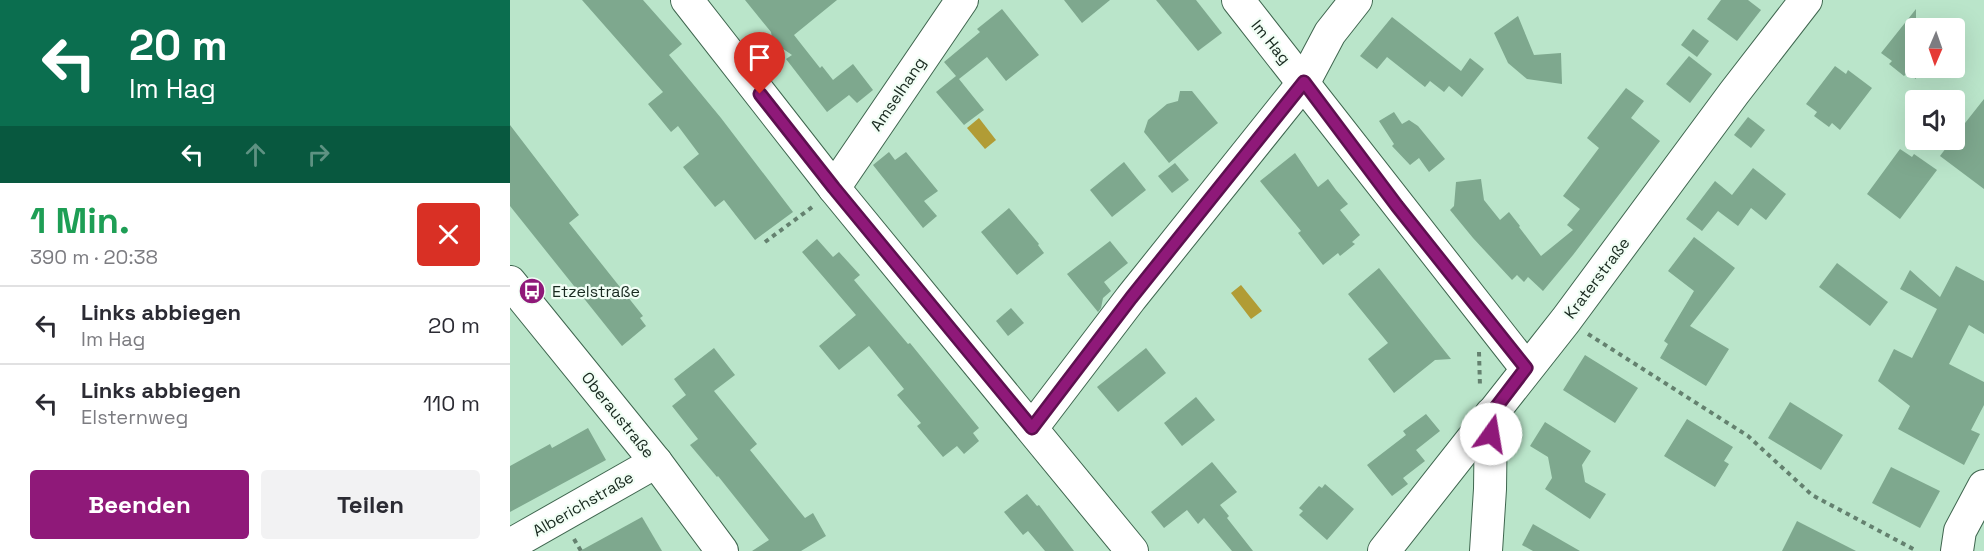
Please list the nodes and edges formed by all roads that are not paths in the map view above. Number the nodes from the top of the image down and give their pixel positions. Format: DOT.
graph roads {
  1 [pos="687,0"];
  2 [pos="962,0"];
  3 [pos="1238,0"];
  4 [pos="1356,0"];
  5 [pos="1806,0"];
  6 [pos="1304,82"];
  7 [pos="834,188"];
  8 [pos="510,282"];
  9 [pos="1526,368"];
  10 [pos="1484,405"];
  11 [pos="1032,428"];
  12 [pos="656,462"];
  13 [pos="1984,486"];
  14 [pos="510,545"];
  15 [pos="722,551"];
  16 [pos="1132,551"];
  17 [pos="1384,551"];
  18 [pos="1486,551"];
  19 [pos="1957,551"];
  1 -- 7 [label="street"];
  2 -- 7 [label="street, Amselhang"];
  3 -- 6 [label="street, Im Hag"];
  4 -- 6 [label="street"];
  5 -- 9 [label="street, Kraterstraße"];
  6 -- 9 [label="street, Im Hag"];
  6 -- 11 [label="street"];
  7 -- 11 [label="street"];
  8 -- 12 [label="street, Oberaustraße"];
  9 -- 10 [label="street, Kraterstraße"];
  10 -- 17 [label="street, Kraterstraße"];
  10 -- 18 [label="street"];
  11 -- 16 [label="street"];
  12 -- 14 [label="street, Alberichstraße"];
  12 -- 15 [label="street, Oberaustraße"];
  13 -- 19 [label="street"];
}
